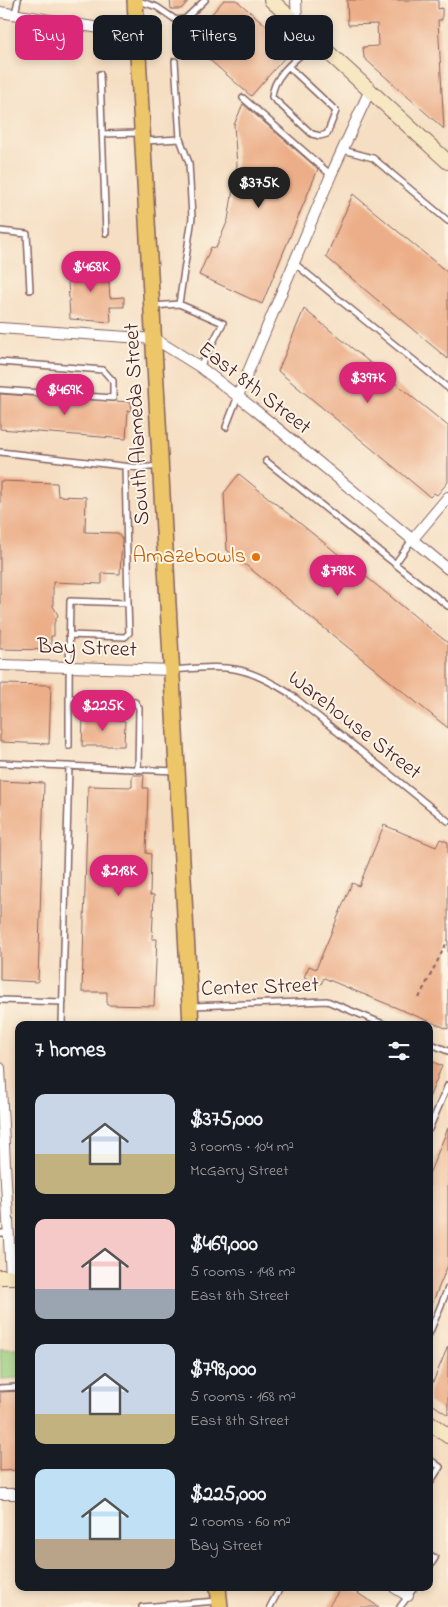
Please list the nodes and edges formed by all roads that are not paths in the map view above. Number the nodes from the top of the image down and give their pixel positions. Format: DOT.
graph roads {
  1 [pos="18,0"];
  2 [pos="136,0"];
  3 [pos="205,0"];
  4 [pos="271,0"];
  5 [pos="296,0"];
  6 [pos="0,12"];
  7 [pos="15,15"];
  8 [pos="136,15"];
  9 [pos="288,15"];
  10 [pos="297,15"];
  11 [pos="333,56"];
  12 [pos="139,60"];
  13 [pos="297,60"];
  14 [pos="175,61"];
  15 [pos="289,67"];
  16 [pos="100,74"];
  17 [pos="370,90"];
  18 [pos="243,98"];
  19 [pos="102,134"];
  20 [pos="143,137"];
  21 [pos="180,139"];
  22 [pos="343,150"];
  23 [pos="448,162"];
  24 [pos="331,175"];
  25 [pos="448,221"];
  26 [pos="0,231"];
  27 [pos="106,234"];
  28 [pos="294,263"];
  29 [pos="30,290"];
  30 [pos="179,304"];
  31 [pos="153,306"];
  32 [pos="0,328"];
  33 [pos="155,339"];
  34 [pos="0,362"];
  35 [pos="200,367"];
  36 [pos="448,388"];
  37 [pos="0,390"];
  38 [pos="238,396"];
  39 [pos="226,427"];
  40 [pos="0,452"];
  41 [pos="266,461"];
  42 [pos="162,465"];
  43 [pos="125,466"];
  44 [pos="448,497"];
  45 [pos="412,540"];
  46 [pos="395,564"];
  47 [pos="448,569"];
  48 [pos="128,603"];
  49 [pos="448,606"];
  50 [pos="69,635"];
  51 [pos="0,665"];
  52 [pos="68,667"];
  53 [pos="173,670"];
  54 [pos="69,698"];
  55 [pos="69,746"];
  56 [pos="0,762"];
  57 [pos="69,766"];
  58 [pos="138,770"];
  59 [pos="178,772"];
  60 [pos="448,821"];
  61 [pos="0,1000"];
  62 [pos="63,1002"];
  63 [pos="190,1006"];
  64 [pos="62,1021"];
  65 [pos="191,1021"];
  66 [pos="376,1021"];
  67 [pos="433,1045"];
  68 [pos="448,1051"];
  69 [pos="0,1068"];
  70 [pos="448,1085"];
  71 [pos="433,1121"];
  72 [pos="4,1233"];
  73 [pos="10,1277"];
  74 [pos="448,1288"];
  75 [pos="433,1324"];
  76 [pos="0,1388"];
  77 [pos="15,1388"];
  78 [pos="433,1425"];
  79 [pos="448,1436"];
  80 [pos="433,1463"];
  81 [pos="433,1478"];
  82 [pos="0,1494"];
  83 [pos="15,1494"];
  84 [pos="278,1591"];
  85 [pos="400,1591"];
  86 [pos="412,1591"];
  87 [pos="408,1596"];
  88 [pos="219,1598"];
  89 [pos="177,1606"];
  90 [pos="142,1607"];
  91 [pos="270,1607"];
  92 [pos="400,1607"];
  1 -- 7 [label="lane"];
  2 -- 3 [label="lane"];
  2 -- 8 [label="main road, South Alameda Street"];
  4 -- 9 [label="main road"];
  5 -- 10 [label="street"];
  6 -- 7 [label="street"];
  11 -- 17 [label="main road"];
  12 -- 20 [label="main road, South Alameda Street"];
  13 -- 15 [label="lane"];
  14 -- 21 [label="lane"];
  15 -- 15 [label="lane"];
  16 -- 19 [label="lane"];
  17 -- 22 [label="street"];
  17 -- 23 [label="main road"];
  18 -- 24 [label="lane"];
  19 -- 20 [label="lane"];
  19 -- 27 [label="lane"];
  20 -- 21 [label="lane"];
  20 -- 31 [label="main road, South Alameda Street"];
  21 -- 30 [label="lane"];
  22 -- 24 [label="street"];
  22 -- 25 [label="lane"];
  24 -- 28 [label="street"];
  26 -- 29 [label="lane"];
  28 -- 36 [label="lane"];
  28 -- 38 [label="street"];
  30 -- 31 [label="lane"];
  30 -- 35 [label="lane"];
  31 -- 33 [label="main road, South Alameda Street"];
  32 -- 33 [label="street, East 8th Street"];
  33 -- 35 [label="street, East 8th Street"];
  33 -- 42 [label="main road, South Alameda Street"];
  34 -- 37 [label="lane"];
  35 -- 38 [label="street, East 8th Street"];
  38 -- 39 [label="lane"];
  38 -- 45 [label="street, East 8th Street"];
  40 -- 43 [label="lane"];
  41 -- 46 [label="lane"];
  42 -- 43 [label="lane"];
  42 -- 53 [label="main road, South Alameda Street"];
  43 -- 48 [label="lane"];
  44 -- 45 [label="street"];
  45 -- 46 [label="lane"];
  45 -- 47 [label="street, East 8th Street"];
  46 -- 49 [label="lane"];
  48 -- 50 [label="lane"];
  48 -- 50 [label="lane"];
  50 -- 52 [label="lane"];
  51 -- 52 [label="street, Bay Street"];
  52 -- 53 [label="street, Bay Street"];
  52 -- 54 [label="lane"];
  53 -- 59 [label="main road, South Alameda Street"];
  53 -- 60 [label="lane, Warehouse Street"];
  54 -- 55 [label="lane"];
  54 -- 58 [label="lane"];
  56 -- 57 [label="lane"];
  57 -- 58 [label="lane"];
  57 -- 62 [label="lane"];
  58 -- 59 [label="lane"];
  59 -- 63 [label="main road, South Alameda Street"];
  61 -- 62 [label="lane"];
  62 -- 64 [label="lane"];
  63 -- 65 [label="main road, South Alameda Street"];
  63 -- 66 [label="lane, Center Street"];
  67 -- 68 [label="lane"];
  69 -- 72 [label="street"];
  70 -- 71 [label="lane"];
  72 -- 73 [label="street"];
  74 -- 75 [label="lane"];
  76 -- 77 [label="lane"];
  78 -- 79 [label="main road"];
  80 -- 81 [label="lane"];
  82 -- 83 [label="street"];
  84 -- 91 [label="lane"];
  85 -- 87 [label="street"];
  86 -- 87 [label="lane"];
  87 -- 92 [label="lane"];
  88 -- 89 [label="lane"];
  89 -- 90 [label="lane"];
}
